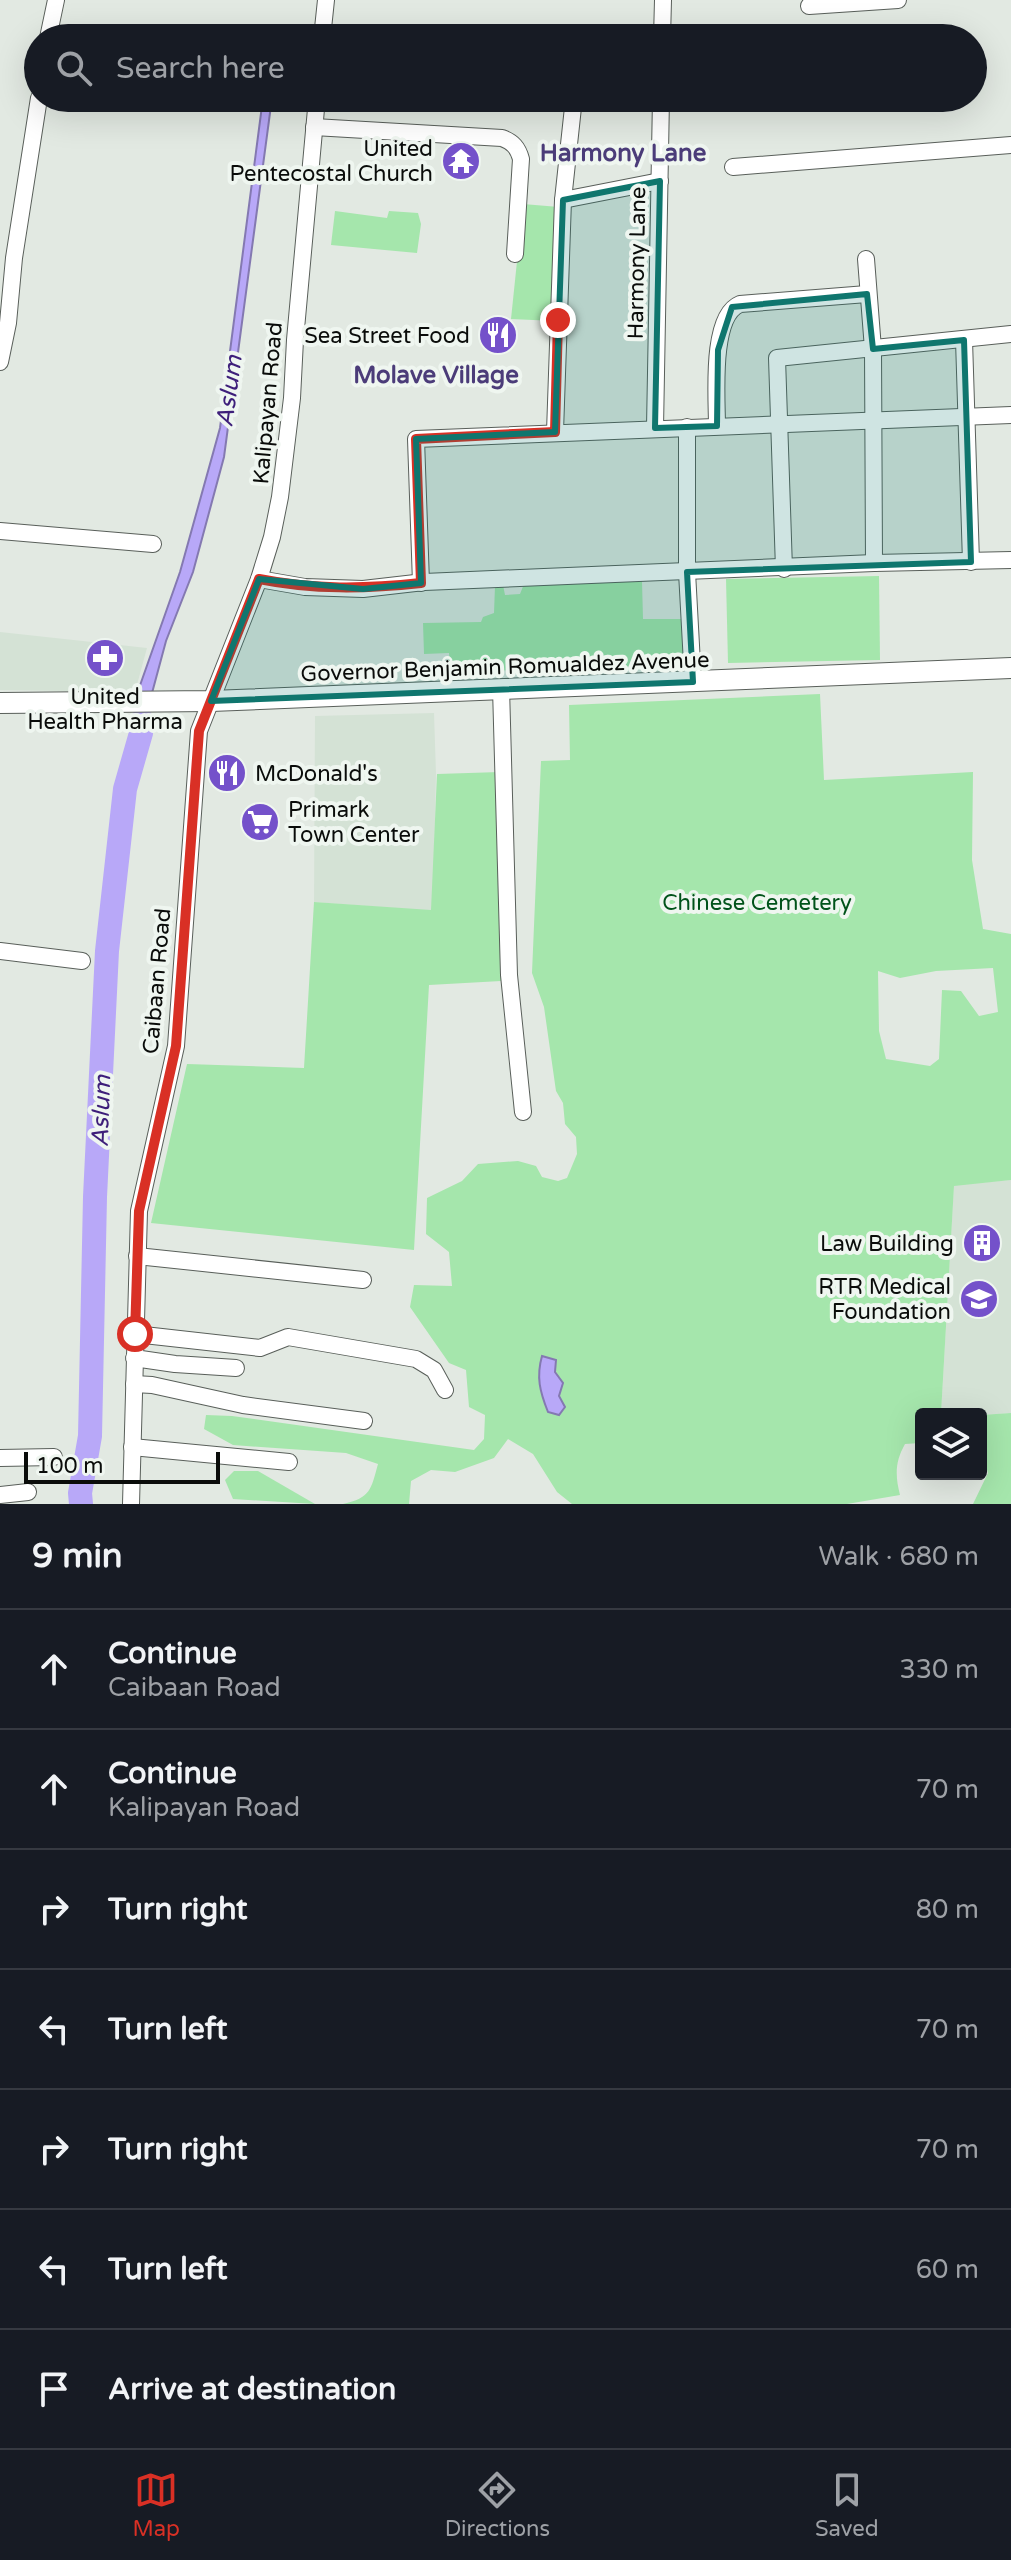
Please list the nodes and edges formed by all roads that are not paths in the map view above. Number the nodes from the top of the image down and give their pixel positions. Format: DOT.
graph roads {
  1 [pos="56,0"];
  2 [pos="326,0"];
  3 [pos="663,0"];
  4 [pos="898,0"];
  5 [pos="809,6"];
  6 [pos="51,24"];
  7 [pos="323,24"];
  8 [pos="662,24"];
  9 [pos="37,112"];
  10 [pos="316,112"];
  11 [pos="572,112"];
  12 [pos="661,112"];
  13 [pos="314,127"];
  14 [pos="1011,145"];
  15 [pos="733,167"];
  16 [pos="660,181"];
  17 [pos="563,200"];
  18 [pos="515,254"];
  19 [pos="866,259"];
  20 [pos="867,294"];
  21 [pos="1011,334"];
  22 [pos="964,340"];
  23 [pos="873,349"];
  24 [pos="0,362"];
  25 [pos="1011,415"];
  26 [pos="965,417"];
  27 [pos="875,420"];
  28 [pos="779,423"];
  29 [pos="717,426"];
  30 [pos="687,427"];
  31 [pos="655,428"];
  32 [pos="555,432"];
  33 [pos="0,531"];
  34 [pos="153,544"];
  35 [pos="1011,560"];
  36 [pos="971,562"];
  37 [pos="874,563"];
  38 [pos="784,569"];
  39 [pos="687,572"];
  40 [pos="259,579"];
  41 [pos="421,583"];
  42 [pos="1011,668"];
  43 [pos="1011,675"];
  44 [pos="693,682"];
  45 [pos="501,688"];
  46 [pos="211,701"];
  47 [pos="0,703"];
  48 [pos="0,951"];
  49 [pos="82,961"];
  50 [pos="523,1112"];
  51 [pos="137,1256"];
  52 [pos="363,1280"];
  53 [pos="135,1334"];
  54 [pos="134,1358"];
  55 [pos="236,1368"];
  56 [pos="134,1384"];
  57 [pos="445,1390"];
  58 [pos="364,1421"];
  59 [pos="132,1447"];
  60 [pos="54,1457"];
  61 [pos="0,1458"];
  62 [pos="289,1462"];
  63 [pos="28,1492"];
  64 [pos="0,1495"];
  65 [pos="131,1504"];
  1 -- 6 [label="street"];
  2 -- 7 [label="street"];
  3 -- 8 [label="street"];
  4 -- 5 [label="street"];
  9 -- 24 [label="street"];
  10 -- 13 [label="street, Kalipayan Road"];
  11 -- 17 [label="street"];
  12 -- 16 [label="street, Harmony Lane"];
  13 -- 18 [label="street"];
  13 -- 40 [label="street, Kalipayan Road"];
  14 -- 15 [label="street"];
  16 -- 17 [label="street"];
  16 -- 31 [label="street, Harmony Lane"];
  17 -- 32 [label="street"];
  19 -- 20 [label="street"];
  20 -- 23 [label="street"];
  20 -- 29 [label="street"];
  21 -- 22 [label="street"];
  22 -- 23 [label="street"];
  22 -- 26 [label="street"];
  23 -- 27 [label="street"];
  23 -- 28 [label="street"];
  25 -- 26 [label="street"];
  26 -- 27 [label="street"];
  26 -- 36 [label="street"];
  27 -- 28 [label="street"];
  27 -- 37 [label="street"];
  28 -- 29 [label="street"];
  28 -- 38 [label="street"];
  29 -- 30 [label="street"];
  30 -- 31 [label="street"];
  30 -- 39 [label="street"];
  31 -- 32 [label="street"];
  32 -- 41 [label="street"];
  33 -- 34 [label="street"];
  35 -- 36 [label="street"];
  36 -- 37 [label="street"];
  37 -- 38 [label="street"];
  38 -- 39 [label="street"];
  39 -- 41 [label="street"];
  39 -- 44 [label="street"];
  40 -- 41 [label="street"];
  40 -- 46 [label="street, Kalipayan Road"];
  42 -- 43 [label="street"];
  42 -- 44 [label="main road, Governor Benjamin Romualdez Avenue"];
  44 -- 45 [label="main road, Governor Benjamin Romualdez Avenue"];
  45 -- 46 [label="main road, Governor Benjamin Romualdez Avenue"];
  45 -- 50 [label="street"];
  46 -- 47 [label="main road, Governor Benjamin Romualdez Avenue"];
  46 -- 51 [label="street, Caibaan Road"];
  48 -- 49 [label="street"];
  51 -- 52 [label="street"];
  51 -- 53 [label="street, Caibaan Road"];
  53 -- 54 [label="street, Caibaan Road"];
  53 -- 57 [label="street"];
  54 -- 55 [label="street"];
  54 -- 56 [label="street, Caibaan Road"];
  56 -- 58 [label="street"];
  56 -- 59 [label="street, Caibaan Road"];
  59 -- 62 [label="street"];
  59 -- 65 [label="street, Caibaan Road"];
  60 -- 61 [label="street"];
  63 -- 64 [label="street"];
}
